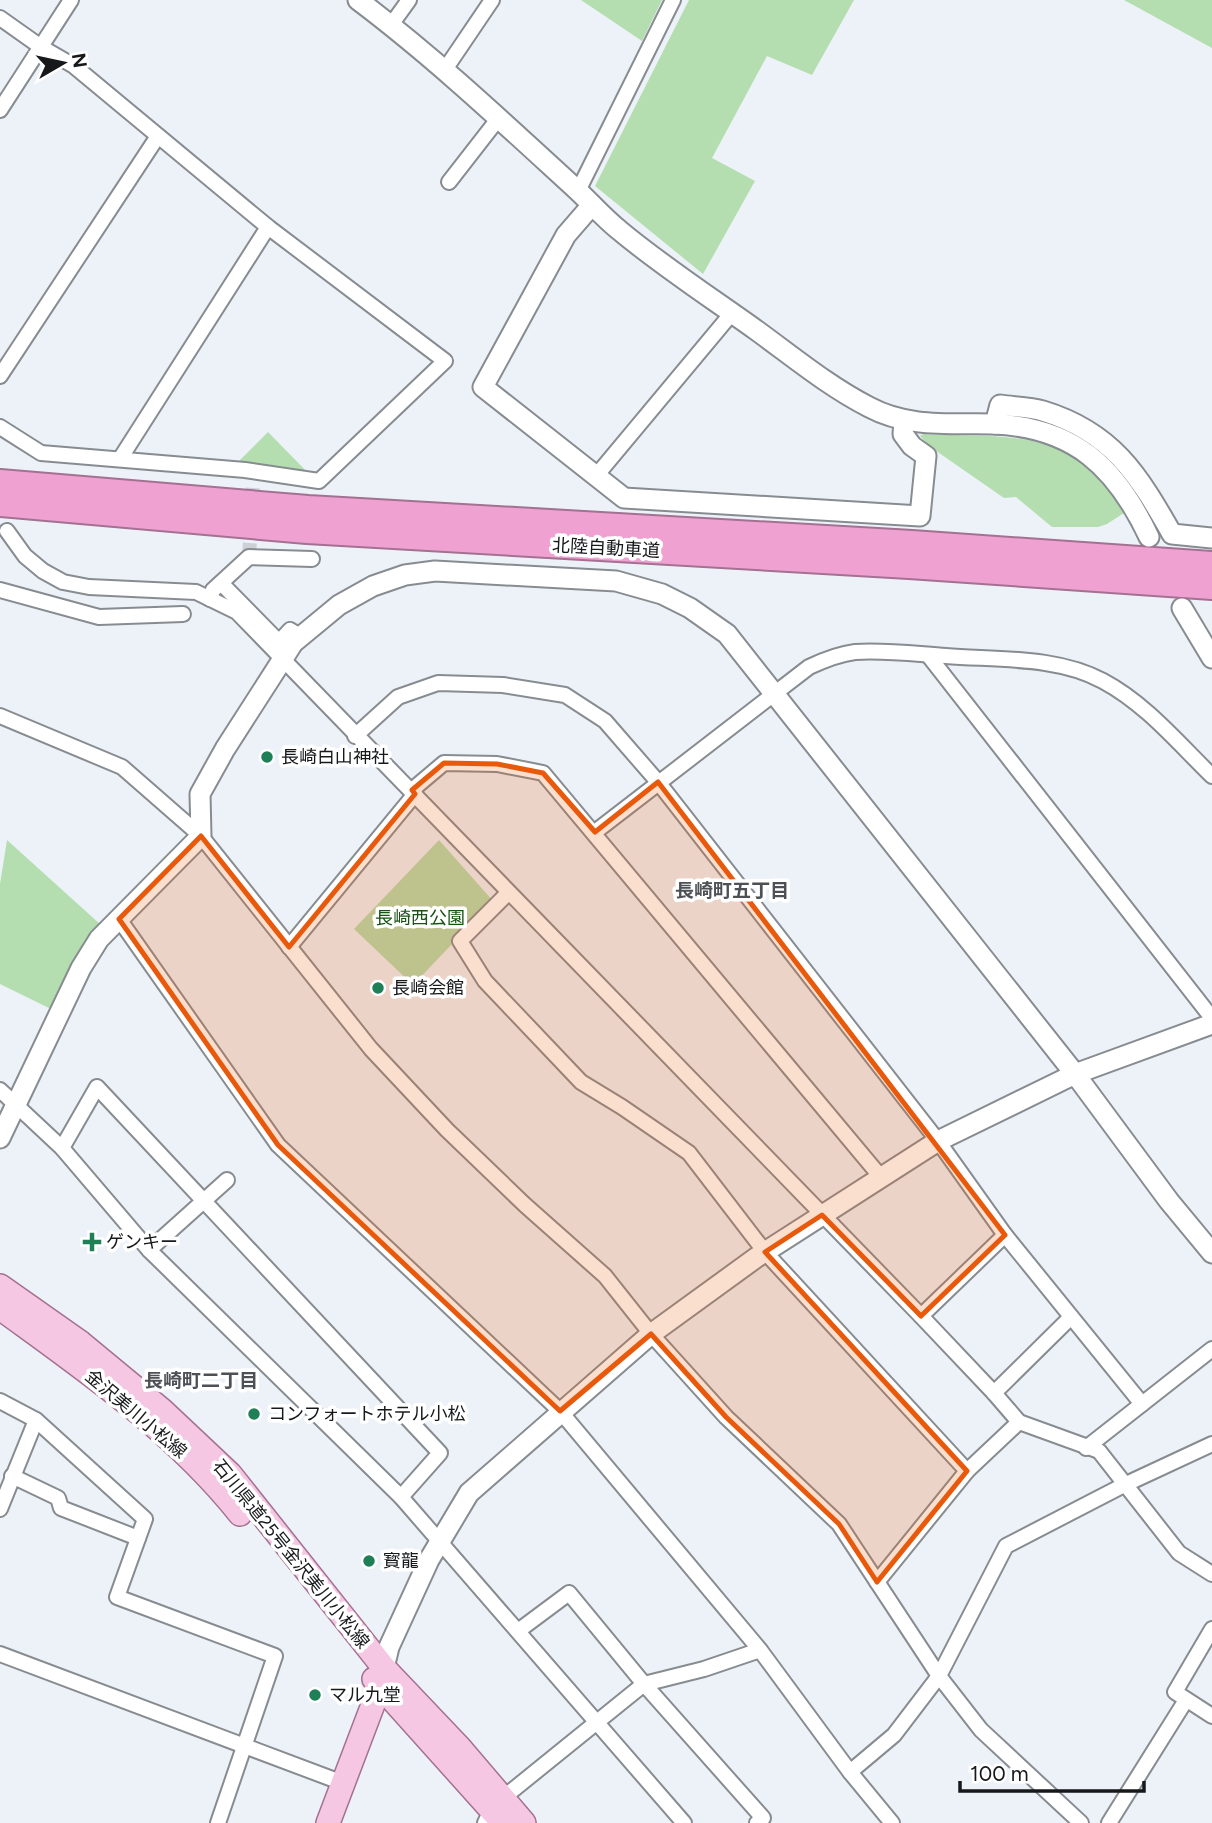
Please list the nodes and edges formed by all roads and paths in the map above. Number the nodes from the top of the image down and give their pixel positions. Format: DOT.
graph roads {
  1 [pos="71,0"];
  2 [pos="358,0"];
  3 [pos="409,0"];
  4 [pos="492,0"];
  5 [pos="673,0"];
  6 [pos="0,18"];
  7 [pos="391,26"];
  8 [pos="41,47"];
  9 [pos="444,71"];
  10 [pos="0,110"];
  11 [pos="498,119"];
  12 [pos="158,136"];
  13 [pos="449,182"];
  14 [pos="585,198"];
  15 [pos="268,227"];
  16 [pos="732,313"];
  17 [pos="0,376"];
  18 [pos="904,421"];
  19 [pos="995,424"];
  20 [pos="0,427"];
  21 [pos="120,459"];
  22 [pos="254,471"];
  23 [pos="0,474"];
  24 [pos="596,476"];
  25 [pos="0,483"];
  26 [pos="253,488"];
  27 [pos="0,503"];
  28 [pos="308,509"];
  29 [pos="147,518"];
  30 [pos="3,522"];
  31 [pos="1149,537"];
  32 [pos="1212,538"];
  33 [pos="312,559"];
  34 [pos="1212,565"];
  35 [pos="221,583"];
  36 [pos="1212,586"];
  37 [pos="0,590"];
  38 [pos="210,598"];
  39 [pos="1182,608"];
  40 [pos="183,614"];
  41 [pos="300,636"];
  42 [pos="928,655"];
  43 [pos="1212,658"];
  44 [pos="284,659"];
  45 [pos="773,693"];
  46 [pos="0,716"];
  47 [pos="355,736"];
  48 [pos="1212,776"];
  49 [pos="657,782"];
  50 [pos="414,792"];
  51 [pos="595,832"];
  52 [pos="201,836"];
  53 [pos="508,893"];
  54 [pos="119,919"];
  55 [pos="289,947"];
  56 [pos="1212,1018"];
  57 [pos="1212,1024"];
  58 [pos="1075,1074"];
  59 [pos="0,1090"];
  60 [pos="16,1106"];
  61 [pos="0,1138"];
  62 [pos="937,1141"];
  63 [pos="62,1148"];
  64 [pos="880,1176"];
  65 [pos="228,1180"];
  66 [pos="203,1202"];
  67 [pos="822,1215"];
  68 [pos="1005,1235"];
  69 [pos="149,1250"];
  70 [pos="765,1252"];
  71 [pos="1212,1253"];
  72 [pos="0,1286"];
  73 [pos="0,1308"];
  74 [pos="921,1317"];
  75 [pos="1071,1317"];
  76 [pos="651,1334"];
  77 [pos="1212,1349"];
  78 [pos="994,1393"];
  79 [pos="0,1401"];
  80 [pos="1142,1404"];
  81 [pos="560,1411"];
  82 [pos="36,1420"];
  83 [pos="1019,1422"];
  84 [pos="1212,1444"];
  85 [pos="1086,1448"];
  86 [pos="967,1471"];
  87 [pos="12,1476"];
  88 [pos="1124,1485"];
  89 [pos="401,1497"];
  90 [pos="0,1509"];
  91 [pos="138,1538"];
  92 [pos="440,1541"];
  93 [pos="1212,1574"];
  94 [pos="877,1582"];
  95 [pos="1212,1629"];
  96 [pos="518,1631"];
  97 [pos="760,1650"];
  98 [pos="0,1654"];
  99 [pos="939,1676"];
  100 [pos="382,1677"];
  101 [pos="644,1684"];
  102 [pos="1186,1700"];
  103 [pos="1212,1716"];
  104 [pos="597,1723"];
  105 [pos="246,1748"];
  106 [pos="850,1772"];
  107 [pos="343,1783"];
  108 [pos="495,1813"];
  109 [pos="218,1823"];
  110 [pos="328,1823"];
  111 [pos="524,1823"];
  112 [pos="684,1823"];
  113 [pos="757,1823"];
  114 [pos="892,1823"];
  115 [pos="1081,1823"];
  116 [pos="1109,1823"];
  1 -- 8 [label="street"];
  2 -- 7 [label="street"];
  3 -- 7 [label="street"];
  4 -- 9 [label="street"];
  5 -- 14 [label="street"];
  6 -- 8 [label="street"];
  7 -- 9 [label="street"];
  8 -- 10 [label="street"];
  8 -- 12 [label="street"];
  9 -- 11 [label="street"];
  11 -- 13 [label="street"];
  11 -- 14 [label="street"];
  12 -- 15 [label="street"];
  12 -- 17 [label="street"];
  14 -- 16 [label="street"];
  14 -- 24 [label="street"];
  15 -- 21 [label="street"];
  15 -- 22 [label="street"];
  16 -- 18 [label="street"];
  16 -- 24 [label="street"];
  18 -- 19 [label="street"];
  18 -- 24 [label="street"];
  19 -- 31 [label="street"];
  19 -- 32 [label="street"];
  20 -- 21 [label="street"];
  21 -- 22 [label="street"];
  22 -- 26 [label="street"];
  23 -- 28 [label="highway"];
  25 -- 28 [label="highway, 北陸自動車道"];
  27 -- 29 [label="highway, 北陸自動車道"];
  28 -- 34 [label="highway, 北陸自動車道"];
  29 -- 30 [label="highway"];
  29 -- 36 [label="highway, 北陸自動車道"];
  30 -- 38 [label="street"];
  33 -- 35 [label="street"];
  35 -- 38 [label="street"];
  35 -- 41 [label="street"];
  37 -- 40 [label="street"];
  38 -- 44 [label="street"];
  39 -- 43 [label="street"];
  41 -- 44 [label="street"];
  41 -- 45 [label="street"];
  42 -- 45 [label="street"];
  42 -- 48 [label="street"];
  42 -- 56 [label="street"];
  44 -- 47 [label="street"];
  44 -- 52 [label="street"];
  45 -- 49 [label="street"];
  45 -- 58 [label="street"];
  46 -- 52 [label="street"];
  47 -- 49 [label="street"];
  47 -- 50 [label="street"];
  49 -- 51 [label="street"];
  49 -- 62 [label="street"];
  50 -- 51 [label="street"];
  50 -- 53 [label="street"];
  50 -- 55 [label="street"];
  51 -- 64 [label="street"];
  52 -- 54 [label="street"];
  52 -- 55 [label="street"];
  53 -- 67 [label="street"];
  53 -- 70 [label="street"];
  54 -- 60 [label="street"];
  54 -- 81 [label="street"];
  55 -- 76 [label="street"];
  57 -- 58 [label="street"];
  58 -- 62 [label="street"];
  58 -- 71 [label="street"];
  59 -- 60 [label="street"];
  60 -- 61 [label="street"];
  60 -- 63 [label="street"];
  62 -- 64 [label="street"];
  62 -- 68 [label="street"];
  63 -- 66 [label="street"];
  63 -- 69 [label="street"];
  64 -- 67 [label="street"];
  65 -- 66 [label="street"];
  66 -- 69 [label="street"];
  66 -- 89 [label="street"];
  67 -- 70 [label="street"];
  67 -- 74 [label="street"];
  68 -- 74 [label="street"];
  68 -- 75 [label="street"];
  69 -- 89 [label="street"];
  70 -- 76 [label="street"];
  70 -- 86 [label="street"];
  72 -- 100 [label="main road, 石川県道25号金沢美川小松線"];
  73 -- 100 [label="main road, 金沢美川小松線"];
  74 -- 78 [label="street"];
  75 -- 78 [label="street"];
  75 -- 80 [label="street"];
  76 -- 81 [label="street"];
  76 -- 94 [label="street"];
  77 -- 80 [label="street"];
  78 -- 83 [label="street"];
  79 -- 82 [label="street"];
  80 -- 85 [label="street"];
  81 -- 92 [label="street"];
  81 -- 97 [label="street"];
  82 -- 87 [label="street"];
  82 -- 91 [label="street"];
  83 -- 85 [label="street"];
  83 -- 86 [label="street"];
  84 -- 88 [label="street"];
  85 -- 88 [label="street"];
  86 -- 94 [label="street"];
  87 -- 90 [label="street"];
  87 -- 91 [label="street"];
  88 -- 93 [label="street"];
  88 -- 99 [label="street"];
  89 -- 92 [label="street"];
  91 -- 105 [label="street"];
  92 -- 96 [label="street"];
  92 -- 100 [label="street"];
  94 -- 99 [label="street"];
  95 -- 102 [label="street"];
  96 -- 101 [label="street"];
  96 -- 104 [label="street"];
  97 -- 101 [label="street"];
  97 -- 106 [label="street"];
  98 -- 105 [label="street"];
  99 -- 106 [label="street"];
  99 -- 115 [label="street"];
  100 -- 107 [label="main road"];
  100 -- 108 [label="main road, 石川県道25号金沢美川小松線"];
  101 -- 104 [label="street"];
  101 -- 113 [label="street"];
  102 -- 103 [label="street"];
  102 -- 116 [label="street"];
  104 -- 108 [label="street"];
  104 -- 112 [label="street"];
  105 -- 107 [label="street"];
  105 -- 109 [label="street"];
  106 -- 114 [label="street"];
  107 -- 110 [label="main road"];
  108 -- 111 [label="main road, 石川県道25号金沢美川小松線"];
}
